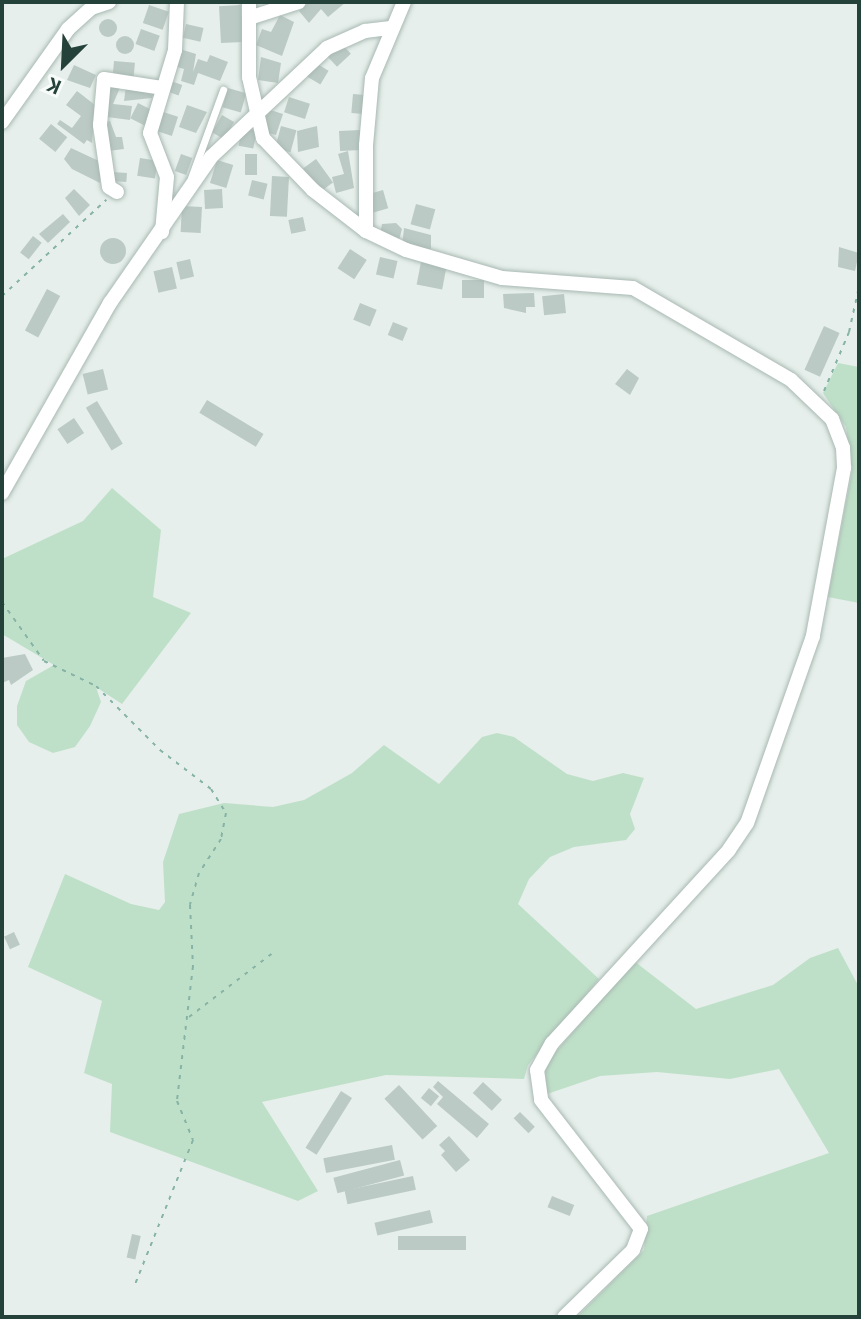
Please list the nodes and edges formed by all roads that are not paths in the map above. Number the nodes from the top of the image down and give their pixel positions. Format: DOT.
graph roads {
  1 [pos="109,2"];
  2 [pos="177,2"];
  3 [pos="249,2"];
  4 [pos="299,2"];
  5 [pos="404,2"];
  6 [pos="249,18"];
  7 [pos="391,28"];
  8 [pos="163,88"];
  9 [pos="223,90"];
  10 [pos="255,111"];
  11 [pos="2,122"];
  12 [pos="189,185"];
  13 [pos="117,192"];
  14 [pos="366,231"];
  15 [pos="162,232"];
  16 [pos="2,493"];
  17 [pos="564,1317"];
  1 -- 11 [label="street"];
  2 -- 8 [label="street"];
  3 -- 6 [label="street"];
  4 -- 6 [label="street"];
  5 -- 7 [label="street"];
  6 -- 10 [label="street"];
  7 -- 10 [label="street"];
  7 -- 14 [label="street"];
  8 -- 13 [label="street"];
  8 -- 15 [label="street"];
  9 -- 12 [label="lane"];
  10 -- 12 [label="street"];
  10 -- 14 [label="street"];
  12 -- 15 [label="street"];
  14 -- 17 [label="street"];
  15 -- 16 [label="street"];
}
